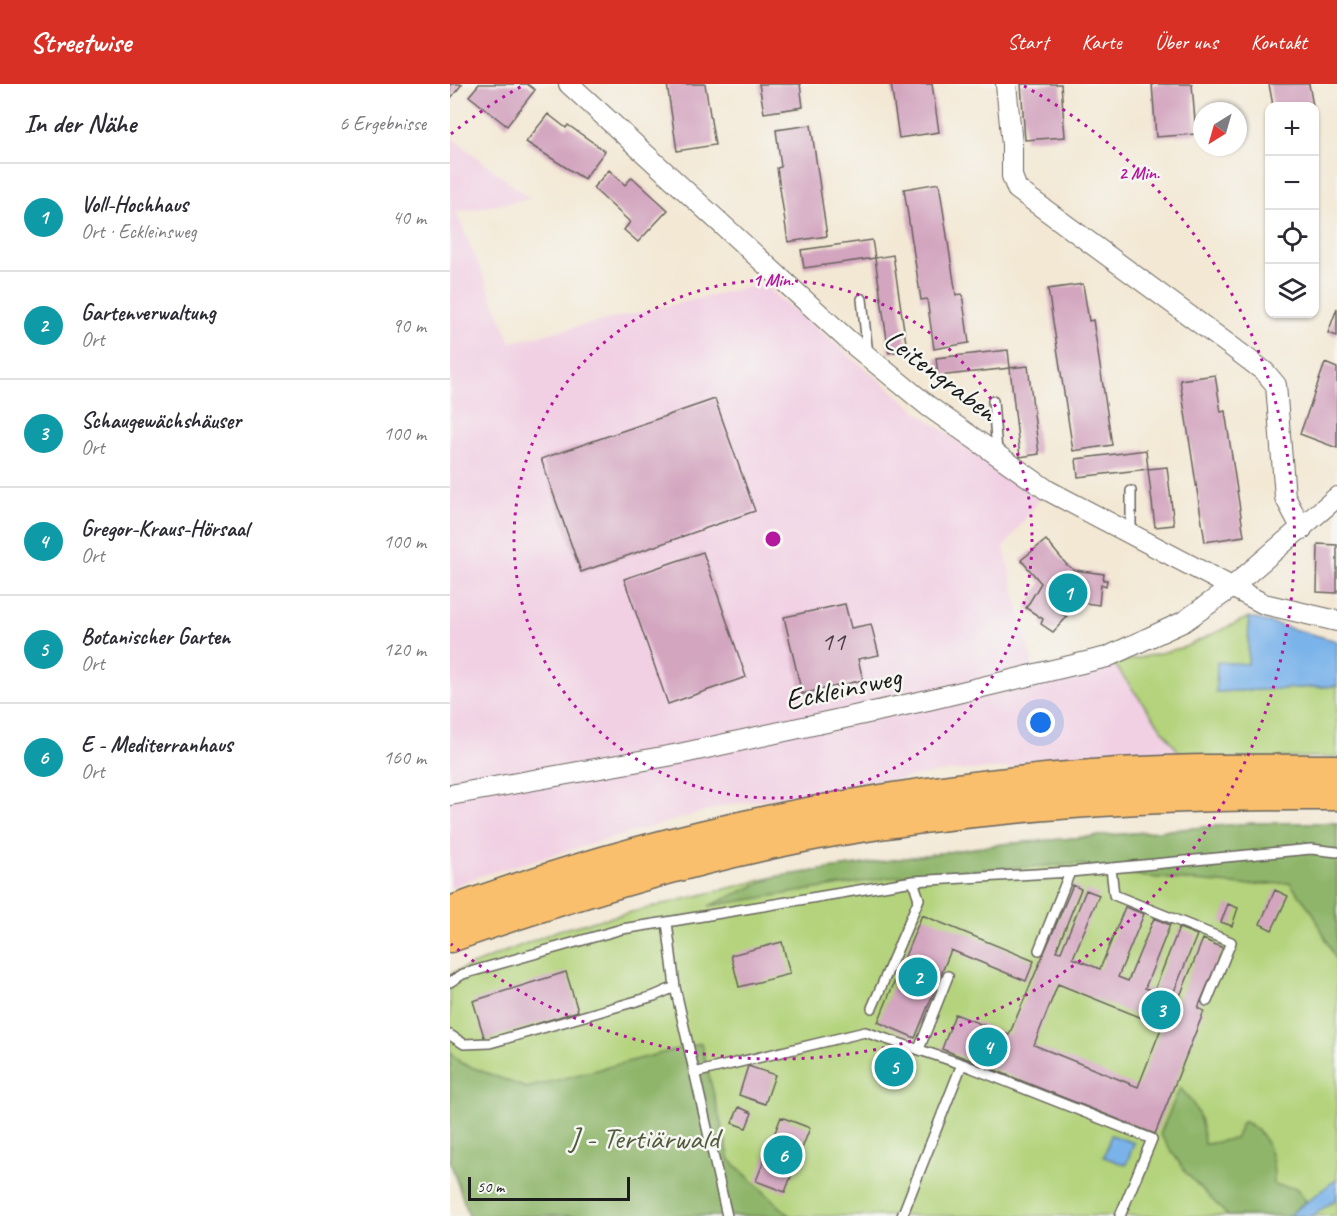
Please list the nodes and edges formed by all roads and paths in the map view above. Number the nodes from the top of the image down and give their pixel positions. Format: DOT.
graph roads {
  1 [pos="569,84"];
  2 [pos="1006,84"];
  3 [pos="862,299"];
  4 [pos="868,357"];
  5 [pos="993,401"];
  6 [pos="997,455"];
  7 [pos="1131,491"];
  8 [pos="1337,497"];
  9 [pos="1302,529"];
  10 [pos="1131,532"];
  11 [pos="1231,588"];
  12 [pos="1337,621"];
  13 [pos="1337,770"];
  14 [pos="450,795"];
  15 [pos="1337,795"];
  16 [pos="1337,852"];
  17 [pos="1111,868"];
  18 [pos="1070,872"];
  19 [pos="914,881"];
  20 [pos="450,912"];
  21 [pos="668,922"];
  22 [pos="450,937"];
  23 [pos="1039,950"];
  24 [pos="948,976"];
  25 [pos="450,982"];
  26 [pos="675,987"];
  27 [pos="1207,1001"];
  28 [pos="872,1008"];
  29 [pos="450,1035"];
  30 [pos="919,1049"];
  31 [pos="962,1064"];
  32 [pos="694,1073"];
  33 [pos="727,1216"];
  34 [pos="902,1216"];
  35 [pos="1120,1216"];
  1 -- 4 [label="street, Leitengraben"];
  2 -- 9 [label="street"];
  3 -- 4 [label="lane"];
  4 -- 6 [label="street, Leitengraben"];
  5 -- 6 [label="lane"];
  6 -- 10 [label="street, Leitengraben"];
  7 -- 10 [label="lane"];
  8 -- 9 [label="street, Eckleinsweg"];
  9 -- 11 [label="street, Eckleinsweg"];
  10 -- 11 [label="street, Leitengraben"];
  11 -- 12 [label="street, Leitengraben"];
  11 -- 14 [label="street, Eckleinsweg"];
  13 -- 20 [label="main road"];
  15 -- 22 [label="main road"];
  16 -- 17 [label="lane"];
  17 -- 18 [label="lane"];
  17 -- 27 [label="lane"];
  18 -- 19 [label="lane"];
  18 -- 23 [label="lane"];
  19 -- 21 [label="lane"];
  19 -- 28 [label="lane"];
  21 -- 25 [label="lane"];
  21 -- 26 [label="lane"];
  24 -- 30 [label="lane"];
  26 -- 29 [label="lane"];
  26 -- 32 [label="lane"];
  30 -- 31 [label="lane"];
  30 -- 32 [label="lane"];
  31 -- 34 [label="lane"];
  31 -- 35 [label="lane"];
  32 -- 33 [label="lane"];
}
